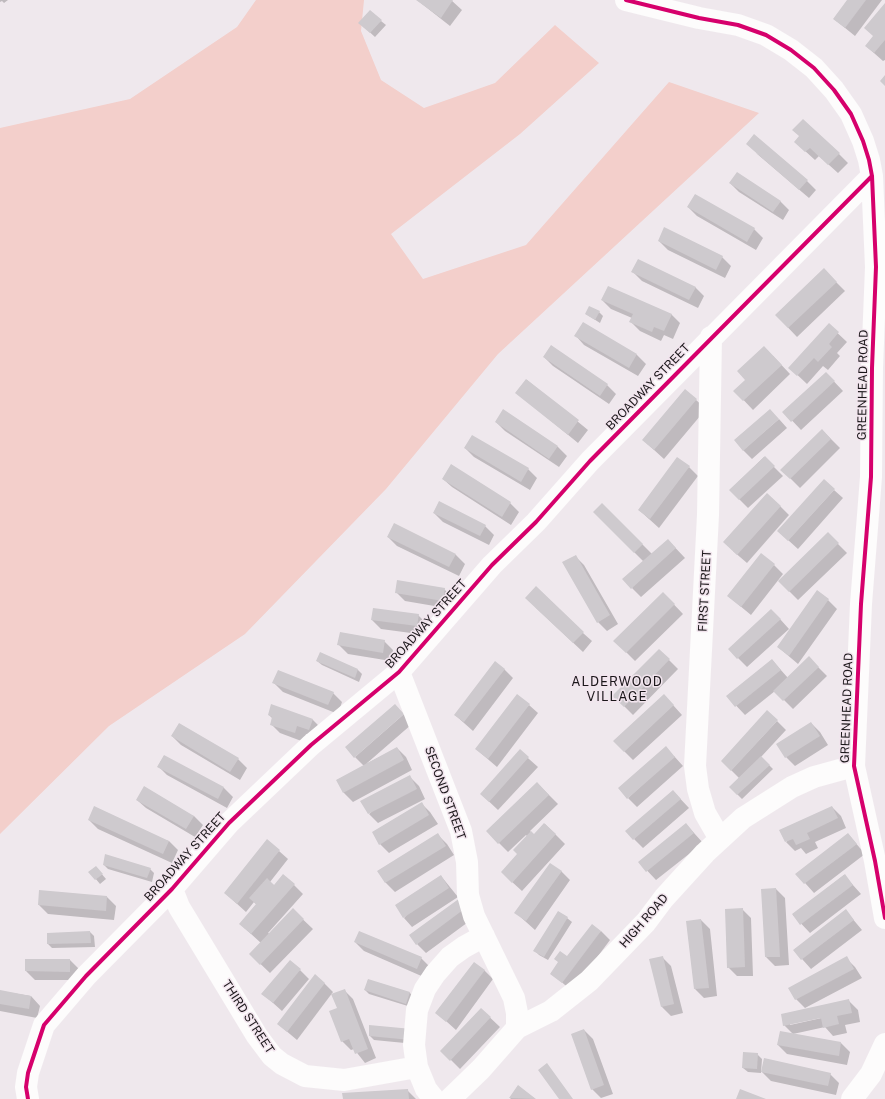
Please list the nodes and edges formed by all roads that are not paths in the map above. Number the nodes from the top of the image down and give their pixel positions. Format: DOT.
graph roads {
  1 [pos="626,0"];
  2 [pos="872,176"];
  3 [pos="711,337"];
  4 [pos="399,672"];
  5 [pos="854,766"];
  6 [pos="720,839"];
  7 [pos="172,889"];
  8 [pos="885,918"];
  9 [pos="484,936"];
  10 [pos="517,1028"];
  11 [pos="885,1044"];
  12 [pos="417,1067"];
  13 [pos="28,1099"];
  14 [pos="434,1099"];
  15 [pos="450,1099"];
  16 [pos="852,1099"];
  1 -- 2 [label="street, GREENHEAD ROAD"];
  2 -- 3 [label="street, BROADWAY STREET"];
  2 -- 5 [label="street, GREENHEAD ROAD"];
  3 -- 4 [label="street, BROADWAY STREET"];
  3 -- 6 [label="street, FIRST STREET"];
  4 -- 7 [label="street, BROADWAY STREET"];
  4 -- 9 [label="street, SECOND STREET"];
  5 -- 6 [label="street, HIGH ROAD"];
  5 -- 8 [label="street, GREENHEAD ROAD"];
  6 -- 10 [label="street, HIGH ROAD"];
  7 -- 12 [label="street, THIRD STREET"];
  7 -- 13 [label="street, BROADWAY STREET"];
  9 -- 10 [label="street, SECOND STREET"];
  9 -- 12 [label="street"];
  10 -- 15 [label="street, HIGH ROAD"];
  11 -- 16 [label="street"];
  12 -- 14 [label="street"];
}
